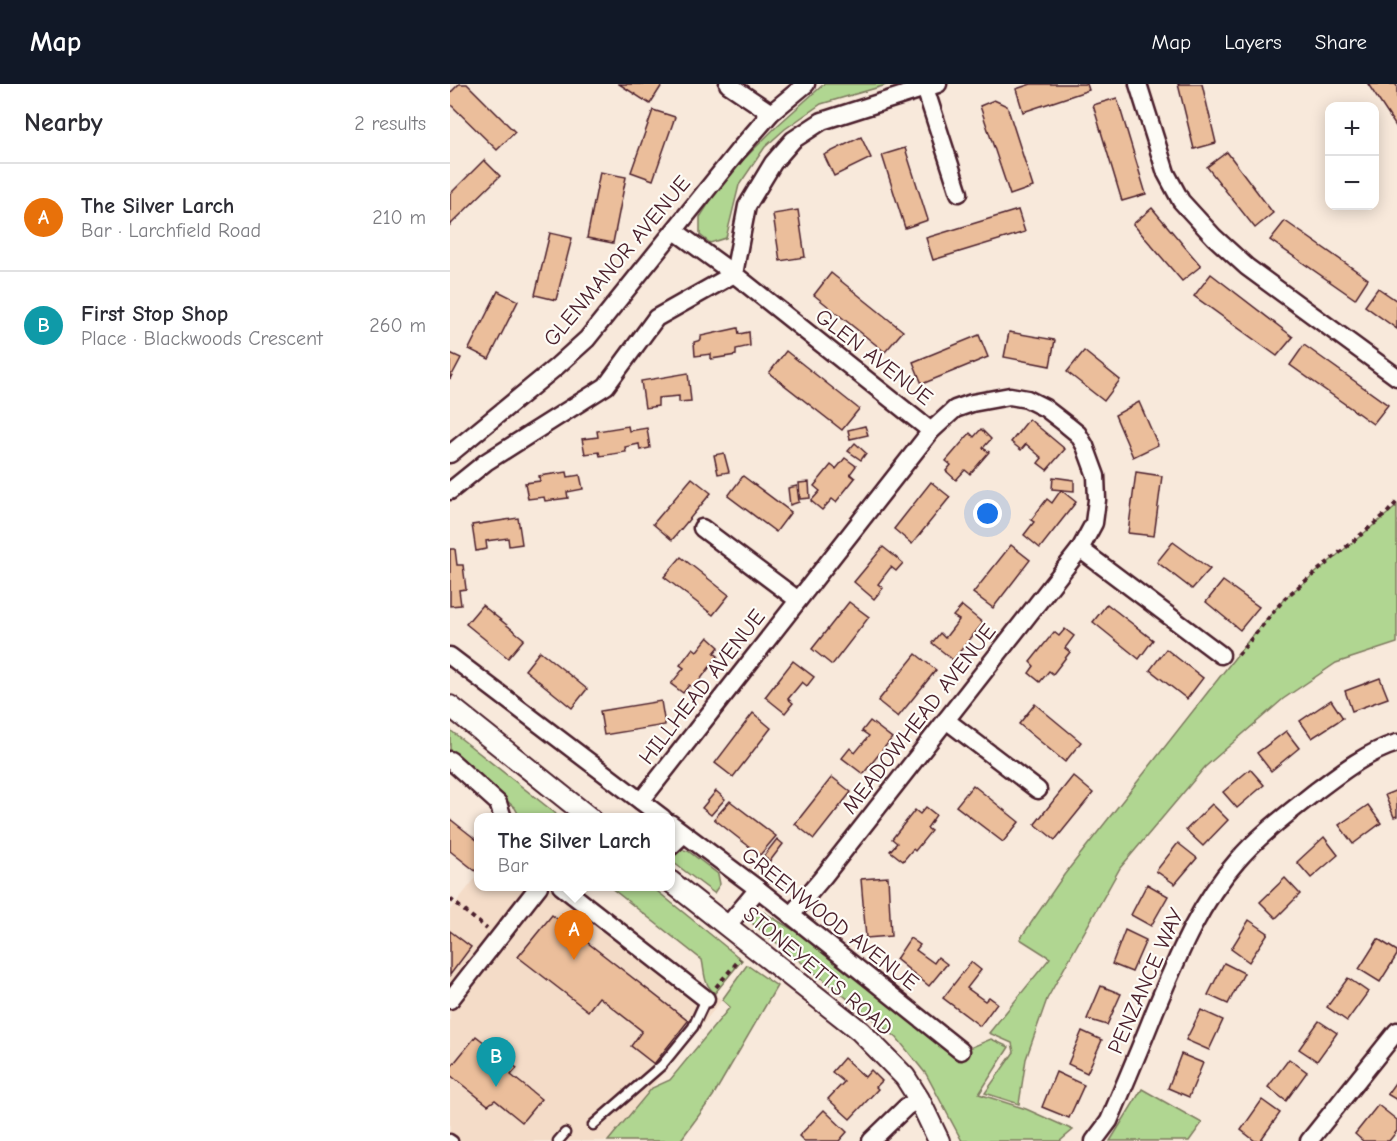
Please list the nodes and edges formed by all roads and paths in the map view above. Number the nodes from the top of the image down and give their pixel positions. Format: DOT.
graph roads {
  1 [pos="728,84"];
  2 [pos="806,84"];
  3 [pos="1138,84"];
  4 [pos="932,86"];
  5 [pos="771,113"];
  6 [pos="959,193"];
  7 [pos="675,231"];
  8 [pos="734,274"];
  9 [pos="1397,377"];
  10 [pos="932,430"];
  11 [pos="450,454"];
  12 [pos="450,491"];
  13 [pos="1397,502"];
  14 [pos="702,528"];
  15 [pos="1080,549"];
  16 [pos="798,600"];
  17 [pos="450,656"];
  18 [pos="1221,656"];
  19 [pos="450,706"];
  20 [pos="946,720"];
  21 [pos="1397,743"];
  22 [pos="450,760"];
  23 [pos="1038,790"];
  24 [pos="641,801"];
  25 [pos="501,813"];
  26 [pos="584,813"];
  27 [pos="657,813"];
  28 [pos="675,827"];
  29 [pos="684,834"];
  30 [pos="675,842"];
  31 [pos="675,885"];
  32 [pos="758,889"];
  33 [pos="535,891"];
  34 [pos="567,891"];
  35 [pos="450,899"];
  36 [pos="791,915"];
  37 [pos="727,926"];
  38 [pos="498,939"];
  39 [pos="751,945"];
  40 [pos="705,999"];
  41 [pos="450,1000"];
  42 [pos="1397,1031"];
  43 [pos="961,1051"];
  44 [pos="919,1099"];
  45 [pos="593,1125"];
  46 [pos="565,1133"];
  47 [pos="558,1141"];
  48 [pos="870,1141"];
  49 [pos="939,1141"];
  50 [pos="1094,1141"];
  51 [pos="1309,1141"];
  1 -- 5 [label="street"];
  2 -- 5 [label="street, GLENMANOR AVENUE"];
  3 -- 9 [label="street"];
  4 -- 6 [label="street"];
  4 -- 8 [label="street"];
  5 -- 7 [label="street, GLENMANOR AVENUE"];
  7 -- 8 [label="street, GLEN AVENUE"];
  7 -- 11 [label="street, GLENMANOR AVENUE"];
  8 -- 10 [label="street, GLEN AVENUE"];
  8 -- 12 [label="street"];
  10 -- 15 [label="street, GLEN AVENUE"];
  10 -- 16 [label="street, HILLHEAD AVENUE"];
  13 -- 18 [label="path"];
  14 -- 16 [label="street, HILLHEAD AVENUE"];
  15 -- 18 [label="street"];
  15 -- 20 [label="street, MEADOWHEAD AVENUE"];
  16 -- 24 [label="street, HILLHEAD AVENUE"];
  17 -- 24 [label="street"];
  19 -- 26 [label="street"];
  20 -- 23 [label="street"];
  20 -- 36 [label="street, MEADOWHEAD AVENUE"];
  21 -- 50 [label="street, PENZANCE WAY"];
  22 -- 25 [label="street"];
  24 -- 27 [label="street"];
  28 -- 29 [label="street, GREENWOOD AVENUE"];
  29 -- 30 [label="street"];
  29 -- 32 [label="street, GREENWOOD AVENUE"];
  31 -- 37 [label="street, STONEYETTS ROAD"];
  32 -- 36 [label="street, GREENWOOD AVENUE"];
  32 -- 37 [label="street"];
  33 -- 38 [label="street"];
  34 -- 40 [label="street"];
  35 -- 38 [label="path"];
  36 -- 43 [label="street, GREENWOOD AVENUE"];
  37 -- 39 [label="street, STONEYETTS ROAD"];
  38 -- 41 [label="street"];
  39 -- 40 [label="path"];
  39 -- 44 [label="street, STONEYETTS ROAD"];
  40 -- 45 [label="lane"];
  42 -- 51 [label="street"];
  44 -- 48 [label="street"];
  44 -- 49 [label="street, STONEYETTS ROAD"];
  46 -- 47 [label="lane"];
}
